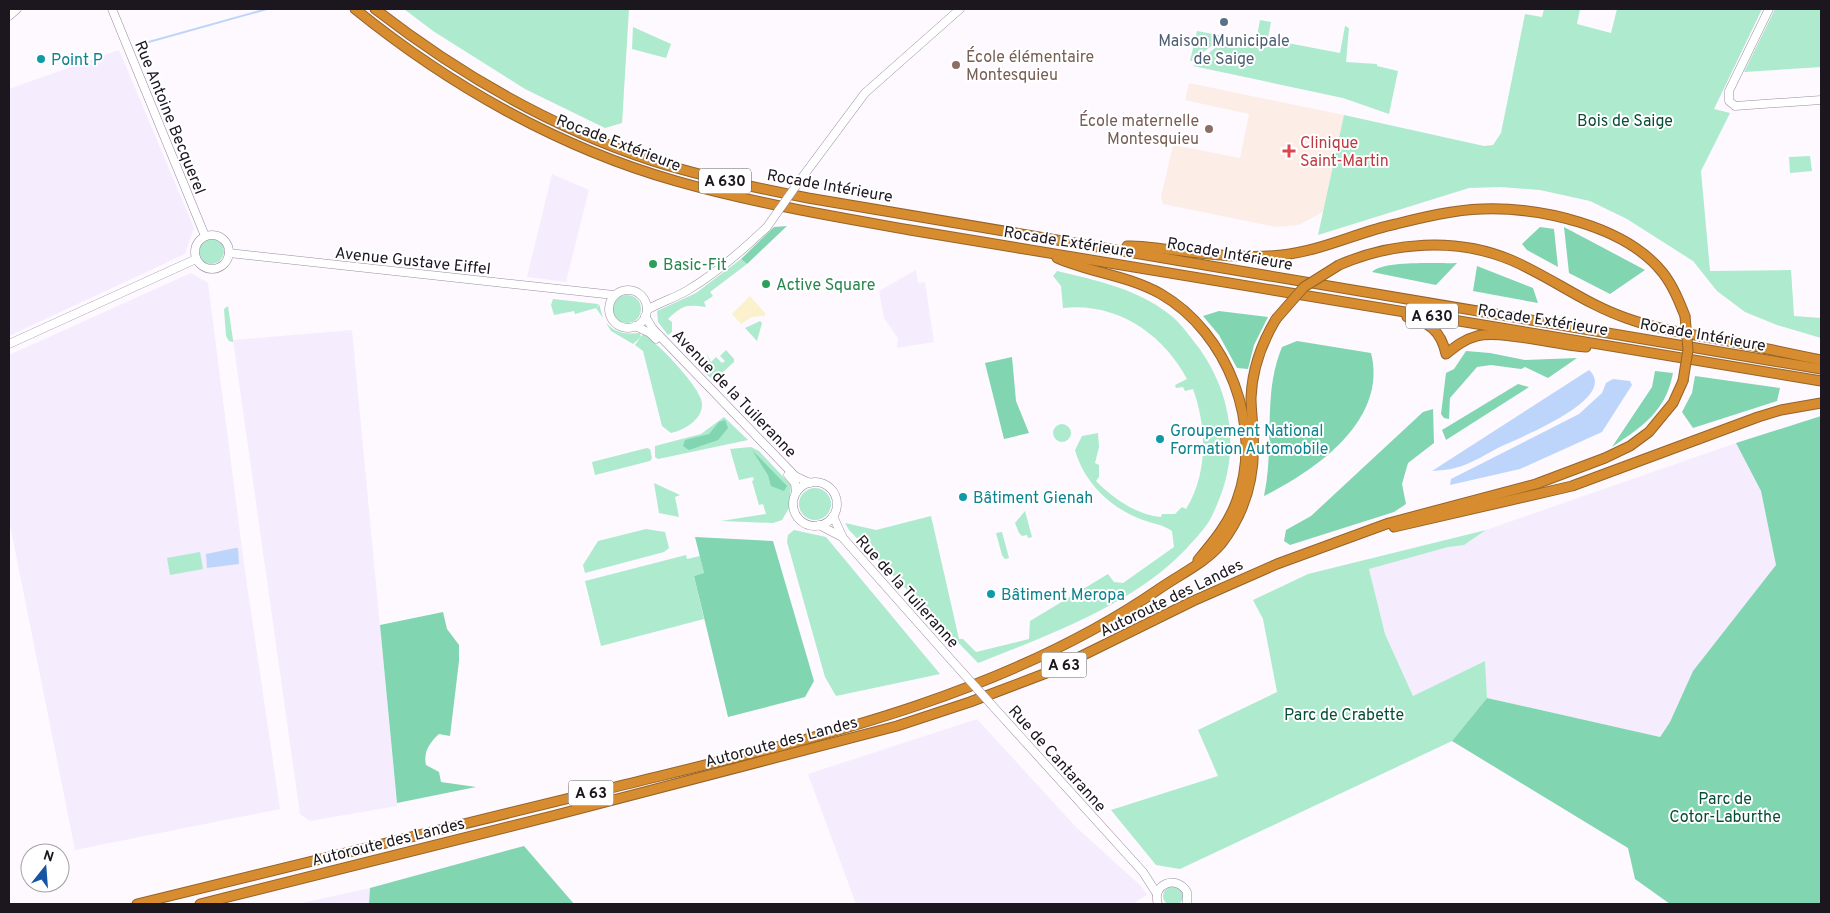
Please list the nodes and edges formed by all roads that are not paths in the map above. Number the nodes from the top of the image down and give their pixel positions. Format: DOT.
graph roads {
  1 [pos="18,9"];
  2 [pos="112,9"];
  3 [pos="355,9"];
  4 [pos="375,9"];
  5 [pos="960,9"];
  6 [pos="1769,9"];
  7 [pos="9,16"];
  8 [pos="1821,100"];
  9 [pos="204,236"];
  10 [pos="1112,248"];
  11 [pos="1043,252"];
  12 [pos="229,253"];
  13 [pos="196,259"];
  14 [pos="593,294"];
  15 [pos="614,295"];
  16 [pos="643,298"];
  17 [pos="662,300"];
  18 [pos="1334,300"];
  19 [pos="609,306"];
  20 [pos="646,313"];
  21 [pos="635,326"];
  22 [pos="9,344"];
  23 [pos="1644,352"];
  24 [pos="1821,360"];
  25 [pos="1821,369"];
  26 [pos="1821,381"];
  27 [pos="1821,403"];
  28 [pos="810,482"];
  29 [pos="796,493"];
  30 [pos="833,516"];
  31 [pos="819,525"];
  32 [pos="843,538"];
  33 [pos="1346,539"];
  34 [pos="1193,566"];
  35 [pos="953,662"];
  36 [pos="1143,872"];
  37 [pos="1167,883"];
  38 [pos="1157,894"];
  39 [pos="1188,903"];
  40 [pos="137,904"];
  41 [pos="200,904"];
  42 [pos="1158,904"];
  1 -- 7 [label="street"];
  2 -- 9 [label="street, Rue Antoine Becquerel"];
  3 -- 11 [label="highway, Rocade Extérieure / A 630"];
  4 -- 10 [label="highway, Rocade Intérieure / A 630"];
  5 -- 17 [label="street, bridge"];
  6 -- 8 [label="street"];
  9 -- 12 [label="street"];
  9 -- 13 [label="street"];
  10 -- 25 [label="highway, Rocade Intérieure / A 630"];
  10 -- 33 [label="highway, bridge"];
  11 -- 18 [label="highway, Rocade Extérieure / A 630"];
  11 -- 34 [label="highway"];
  12 -- 13 [label="street"];
  12 -- 14 [label="street, Avenue Gustave Eiffel"];
  13 -- 22 [label="street"];
  14 -- 15 [label="street, Avenue Gustave Eiffel"];
  14 -- 19 [label="street"];
  15 -- 16 [label="street"];
  15 -- 19 [label="street"];
  16 -- 17 [label="street"];
  16 -- 20 [label="street"];
  17 -- 20 [label="street"];
  18 -- 23 [label="highway, Rocade Extérieure / A 630"];
  18 -- 23 [label="highway"];
  19 -- 21 [label="street"];
  20 -- 21 [label="street"];
  20 -- 28 [label="street, Avenue de la Tuileranne"];
  21 -- 29 [label="street, Avenue de la Tuileranne"];
  23 -- 26 [label="highway, Rocade Extérieure / A 630"];
  24 -- 34 [label="highway, bridge"];
  27 -- 33 [label="highway"];
  28 -- 29 [label="street"];
  28 -- 30 [label="street"];
  29 -- 31 [label="street"];
  30 -- 31 [label="street"];
  30 -- 32 [label="street, Rue de la Tuileranne"];
  31 -- 32 [label="street, Rue de la Tuileranne"];
  32 -- 35 [label="street, Rue de la Tuileranne"];
  33 -- 41 [label="highway, Autoroute des Landes / A 63"];
  34 -- 40 [label="highway, Autoroute des Landes / A 63"];
  35 -- 36 [label="street, Rue de Cantaranne, bridge"];
  36 -- 37 [label="street, Rue de Cantaranne"];
  36 -- 38 [label="street, Rue de Cantaranne"];
  37 -- 38 [label="street"];
  37 -- 39 [label="street, Rue de Cantaranne"];
  38 -- 42 [label="street"];
}
